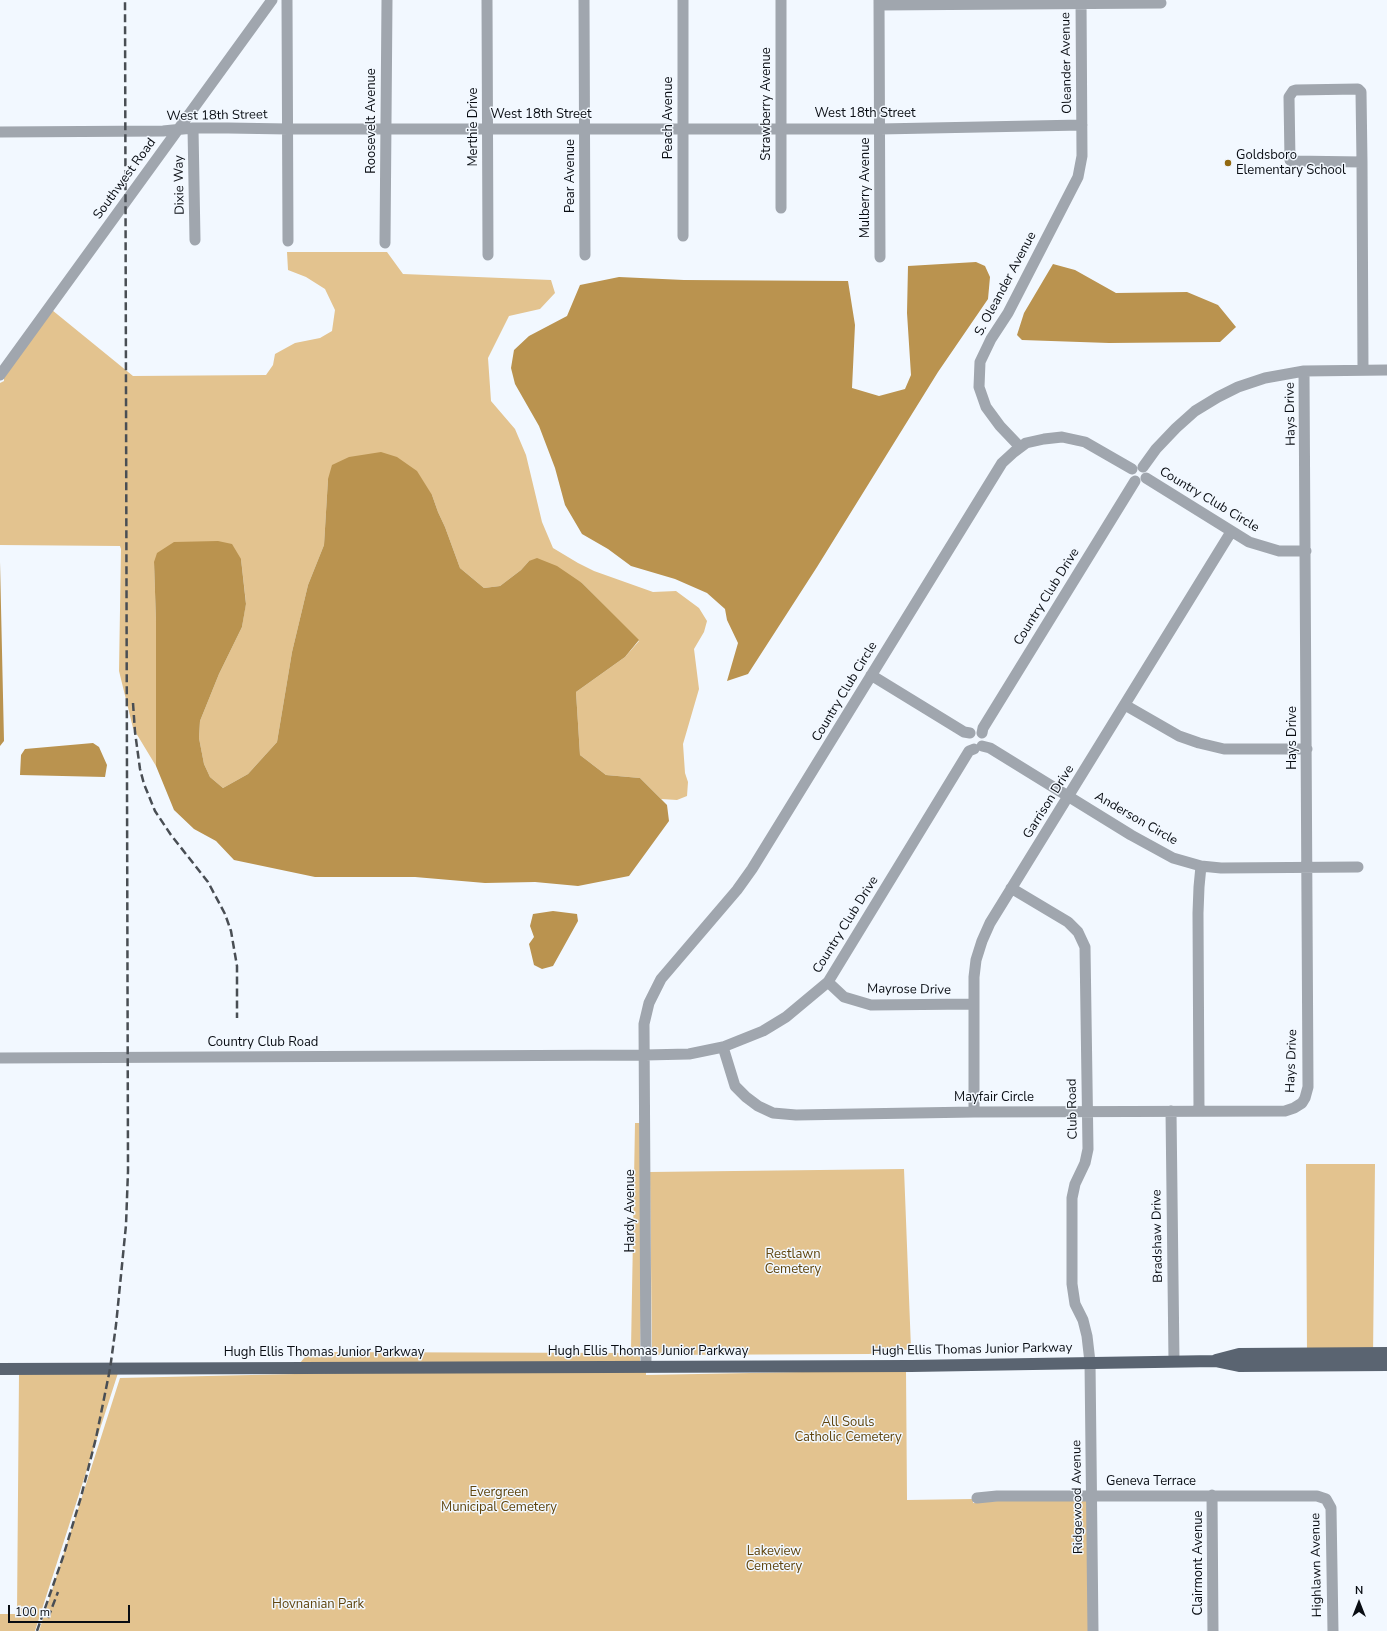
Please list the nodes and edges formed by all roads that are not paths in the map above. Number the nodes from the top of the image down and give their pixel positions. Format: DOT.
graph roads {
  1 [pos="272,0"];
  2 [pos="287,0"];
  3 [pos="387,0"];
  4 [pos="487,0"];
  5 [pos="584,0"];
  6 [pos="683,0"];
  7 [pos="781,0"];
  8 [pos="1081,1"];
  9 [pos="879,2"];
  10 [pos="1161,3"];
  11 [pos="1082,125"];
  12 [pos="193,128"];
  13 [pos="584,128"];
  14 [pos="683,128"];
  15 [pos="288,129"];
  16 [pos="387,129"];
  17 [pos="488,129"];
  18 [pos="782,129"];
  19 [pos="880,129"];
  20 [pos="178,130"];
  21 [pos="0,132"];
  22 [pos="1362,162"];
  23 [pos="781,208"];
  24 [pos="683,236"];
  25 [pos="195,240"];
  26 [pos="288,241"];
  27 [pos="385,242"];
  28 [pos="488,255"];
  29 [pos="585,255"];
  30 [pos="880,257"];
  31 [pos="1363,370"];
  32 [pos="1387,370"];
  33 [pos="1304,371"];
  34 [pos="0,375"];
  35 [pos="1020,447"];
  36 [pos="1143,467"];
  37 [pos="1132,469"];
  38 [pos="1146,478"];
  39 [pos="1135,481"];
  40 [pos="1231,532"];
  41 [pos="1306,551"];
  42 [pos="871,675"];
  43 [pos="1125,705"];
  44 [pos="976,739"];
  45 [pos="1307,749"];
  46 [pos="1069,796"];
  47 [pos="1201,866"];
  48 [pos="1358,867"];
  49 [pos="1307,868"];
  50 [pos="1012,888"];
  51 [pos="828,982"];
  52 [pos="973,1004"];
  53 [pos="723,1047"];
  54 [pos="645,1055"];
  55 [pos="526,1056"];
  56 [pos="0,1058"];
  57 [pos="1302,1103"];
  58 [pos="1198,1111"];
  59 [pos="974,1112"];
  60 [pos="1087,1112"];
  61 [pos="1171,1112"];
  62 [pos="1387,1353"];
  63 [pos="1174,1361"];
  64 [pos="1215,1361"];
  65 [pos="1090,1362"];
  66 [pos="1387,1365"];
  67 [pos="646,1366"];
  68 [pos="0,1369"];
  69 [pos="1212,1495"];
  70 [pos="1092,1496"];
  71 [pos="977,1498"];
  72 [pos="1326,1499"];
  73 [pos="1093,1631"];
  74 [pos="1213,1631"];
  75 [pos="1333,1631"];
  1 -- 20 [label="street, Southwest Road"];
  2 -- 15 [label="street"];
  3 -- 16 [label="street, Roosevelt Avenue"];
  4 -- 17 [label="street, Merthie Drive"];
  5 -- 13 [label="street, Pear Avenue"];
  6 -- 14 [label="street, Peach Avenue"];
  7 -- 18 [label="street, Strawberry Avenue"];
  8 -- 9 [label="street"];
  8 -- 10 [label="street"];
  8 -- 11 [label="street, Oleander Avenue"];
  9 -- 19 [label="street, Mulberry Avenue"];
  11 -- 19 [label="street, West 18th Street"];
  11 -- 35 [label="street, S. Oleander Avenue"];
  12 -- 15 [label="street, West 18th Street"];
  12 -- 20 [label="street, West 18th Street"];
  12 -- 25 [label="street, Dixie Way"];
  13 -- 14 [label="street, West 18th Street"];
  13 -- 17 [label="street, West 18th Street"];
  13 -- 29 [label="street, Pear Avenue"];
  14 -- 18 [label="street, West 18th Street"];
  14 -- 24 [label="street, Peach Avenue"];
  15 -- 16 [label="street, West 18th Street"];
  15 -- 26 [label="street"];
  16 -- 17 [label="street, West 18th Street"];
  16 -- 27 [label="street, Roosevelt Avenue"];
  17 -- 28 [label="street, Merthie Drive"];
  18 -- 19 [label="street, West 18th Street"];
  18 -- 23 [label="street, Strawberry Avenue"];
  19 -- 30 [label="street, Mulberry Avenue"];
  20 -- 21 [label="street, West 18th Street"];
  20 -- 34 [label="street, Southwest Road"];
  22 -- 22 [label="street"];
  22 -- 31 [label="street"];
  31 -- 32 [label="street"];
  31 -- 33 [label="street"];
  33 -- 36 [label="street"];
  33 -- 41 [label="street, Hays Drive"];
  35 -- 37 [label="street, Country Club Circle"];
  35 -- 42 [label="street, Country Club Circle"];
  36 -- 37 [label="street"];
  36 -- 38 [label="street"];
  37 -- 39 [label="street"];
  38 -- 39 [label="street"];
  38 -- 40 [label="street, Country Club Circle"];
  39 -- 44 [label="street, Country Club Drive"];
  40 -- 41 [label="street, Country Club Circle"];
  40 -- 43 [label="street, Garrison Drive"];
  41 -- 45 [label="street, Hays Drive"];
  42 -- 44 [label="street, Anderson Circle"];
  42 -- 54 [label="street, Country Club Circle"];
  43 -- 45 [label="street"];
  43 -- 46 [label="street, Garrison Drive"];
  44 -- 46 [label="street, Anderson Circle"];
  44 -- 51 [label="street, Country Club Drive"];
  45 -- 49 [label="street, Hays Drive"];
  46 -- 47 [label="street, Anderson Circle"];
  46 -- 50 [label="street, Garrison Drive"];
  47 -- 49 [label="street, Anderson Circle"];
  47 -- 58 [label="street"];
  48 -- 49 [label="street, Anderson Circle"];
  49 -- 57 [label="street, Hays Drive"];
  50 -- 52 [label="street, Garrison Drive"];
  50 -- 60 [label="street, Club Road"];
  51 -- 52 [label="street, Mayrose Drive"];
  51 -- 53 [label="street, Country Club Drive"];
  52 -- 59 [label="street, Garrison Drive"];
  53 -- 54 [label="street, Country Club Drive"];
  53 -- 59 [label="street, Mayfair Circle"];
  54 -- 55 [label="street, Country Club Drive"];
  54 -- 67 [label="street, Hardy Avenue"];
  55 -- 56 [label="street, Country Club Road"];
  57 -- 58 [label="street, Mayfair Circle"];
  58 -- 61 [label="street, Mayfair Circle"];
  59 -- 60 [label="street, Mayfair Circle"];
  60 -- 61 [label="street, Mayfair Circle"];
  60 -- 65 [label="street, Club Road"];
  61 -- 63 [label="street, Bradshaw Drive"];
  62 -- 64 [label="main road, Hugh Ellis Thomas Junior Parkway"];
  63 -- 64 [label="main road, Hugh Ellis Thomas Junior Parkway"];
  63 -- 65 [label="main road, Hugh Ellis Thomas Junior Parkway"];
  64 -- 66 [label="main road, Hugh Ellis Thomas Junior Parkway"];
  65 -- 67 [label="main road, Hugh Ellis Thomas Junior Parkway"];
  65 -- 70 [label="street, Ridgewood Avenue"];
  67 -- 68 [label="main road, Hugh Ellis Thomas Junior Parkway"];
  69 -- 70 [label="street, Geneva Terrace"];
  69 -- 72 [label="street, Geneva Terrace"];
  69 -- 74 [label="street, Clairmont Avenue"];
  70 -- 71 [label="street, Geneva Terrace"];
  70 -- 73 [label="street, Ridgewood Avenue"];
  72 -- 75 [label="street, Highlawn Avenue"];
}
